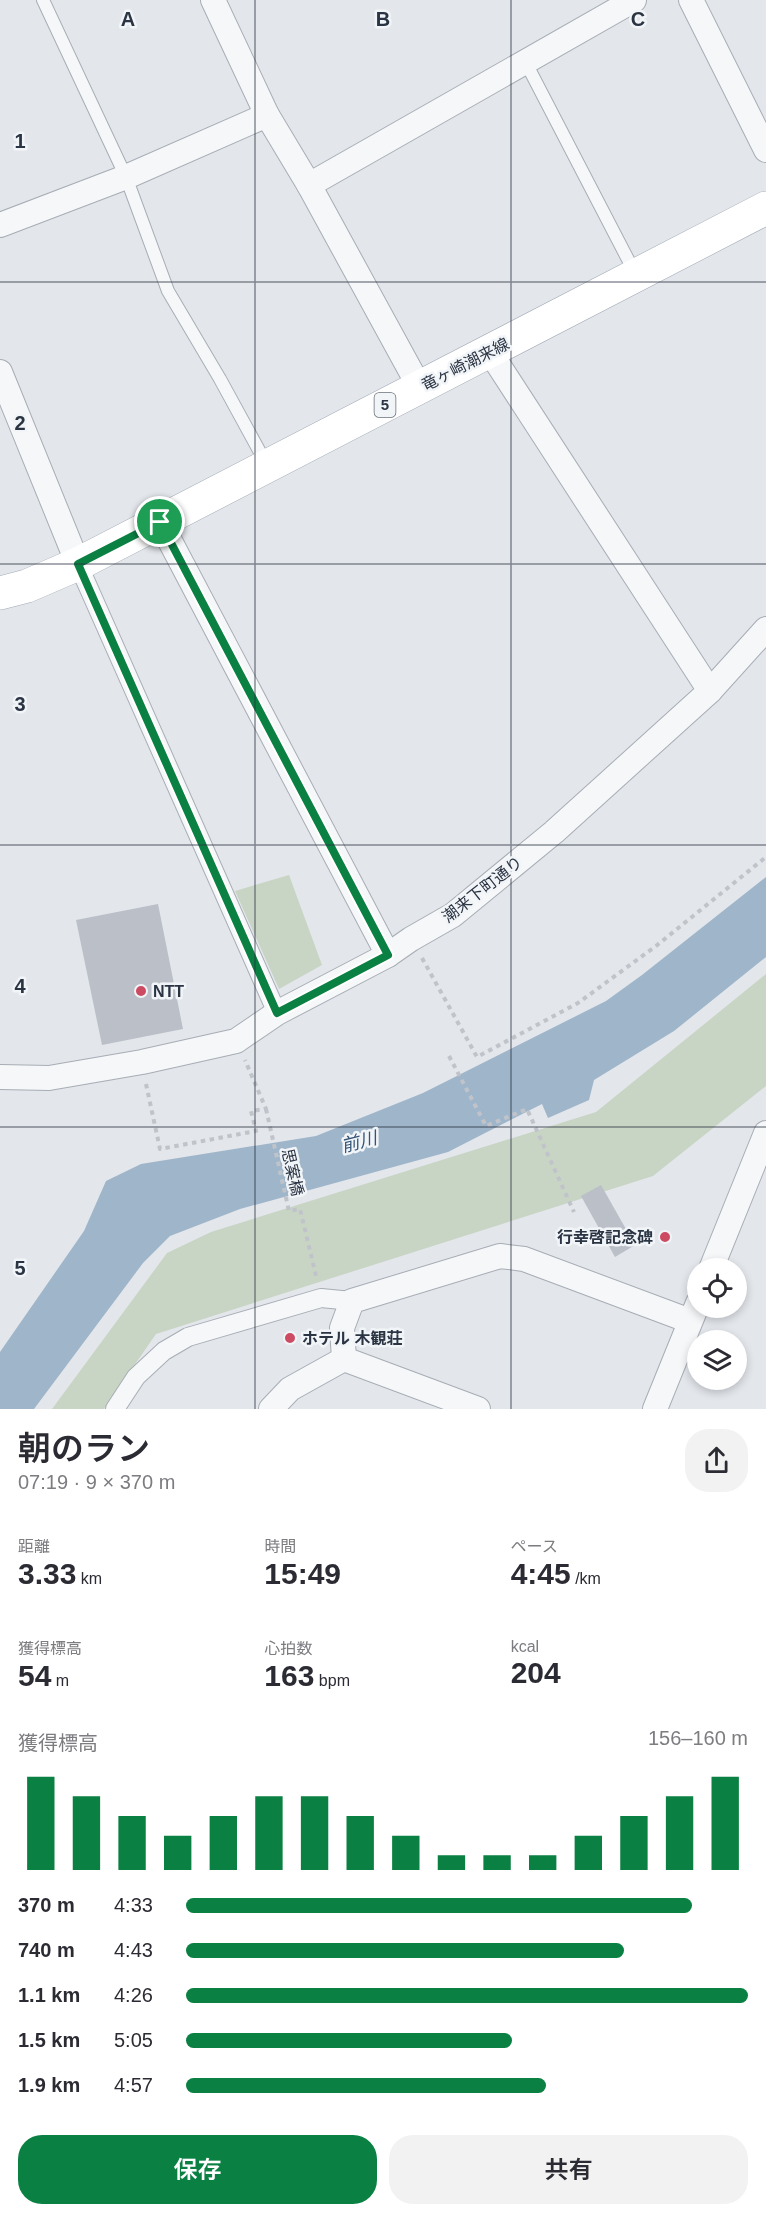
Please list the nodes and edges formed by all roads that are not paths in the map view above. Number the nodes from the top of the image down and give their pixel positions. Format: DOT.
graph roads {
  1 [pos="43,0"];
  2 [pos="213,0"];
  3 [pos="634,0"];
  4 [pos="691,0"];
  5 [pos="525,62"];
  6 [pos="267,115"];
  7 [pos="766,150"];
  8 [pos="126,177"];
  9 [pos="309,185"];
  10 [pos="766,208"];
  11 [pos="0,225"];
  12 [pos="636,275"];
  13 [pos="490,352"];
  14 [pos="0,372"];
  15 [pos="420,388"];
  16 [pos="268,466"];
  17 [pos="160,522"];
  18 [pos="78,564"];
  19 [pos="0,593"];
  20 [pos="766,629"];
  21 [pos="710,691"];
  22 [pos="388,955"];
  23 [pos="277,1013"];
  24 [pos="0,1077"];
  25 [pos="766,1133"];
  26 [pos="715,1258"];
  27 [pos="352,1301"];
  28 [pos="687,1310"];
  29 [pos="692,1318"];
  30 [pos="345,1359"];
  31 [pos="115,1409"];
  32 [pos="271,1409"];
  33 [pos="478,1409"];
  34 [pos="655,1409"];
  1 -- 8 [label="lane"];
  2 -- 6 [label="street"];
  3 -- 5 [label="street"];
  4 -- 7 [label="street"];
  5 -- 9 [label="street"];
  5 -- 12 [label="lane"];
  6 -- 8 [label="street"];
  6 -- 9 [label="street"];
  8 -- 11 [label="street"];
  8 -- 16 [label="lane"];
  9 -- 15 [label="street"];
  10 -- 12 [label="main road, 竜ヶ崎潮来線 / 5"];
  12 -- 13 [label="main road, 竜ヶ崎潮来線 / 5"];
  13 -- 15 [label="main road, 竜ヶ崎潮来線 / 5"];
  13 -- 21 [label="street"];
  14 -- 18 [label="street"];
  15 -- 16 [label="main road, 竜ヶ崎潮来線 / 5"];
  16 -- 17 [label="main road, 竜ヶ崎潮来線 / 5"];
  17 -- 18 [label="main road, 竜ヶ崎潮来線 / 5"];
  17 -- 22 [label="street"];
  18 -- 19 [label="main road, 竜ヶ崎潮来線 / 5"];
  18 -- 23 [label="street"];
  20 -- 21 [label="street, 潮来下町通り"];
  21 -- 22 [label="street, 潮来下町通り"];
  22 -- 23 [label="street, 潮来下町通り"];
  23 -- 24 [label="street, 潮来下町通り"];
  25 -- 26 [label="street"];
  27 -- 28 [label="street"];
  27 -- 30 [label="street"];
  27 -- 31 [label="street"];
  29 -- 34 [label="street"];
  30 -- 32 [label="street"];
  30 -- 33 [label="street"];
}
